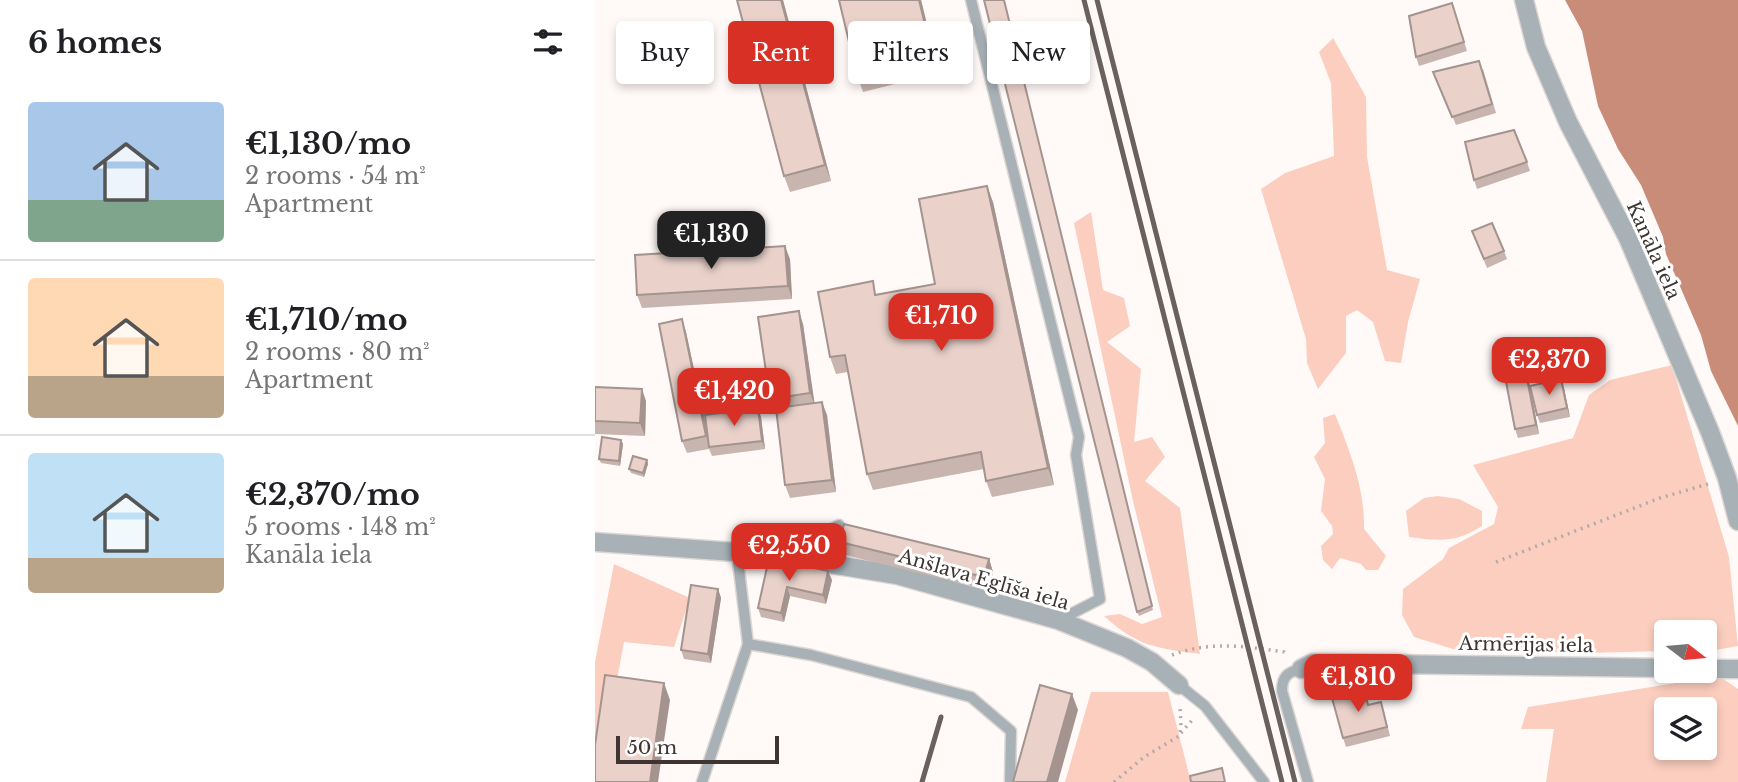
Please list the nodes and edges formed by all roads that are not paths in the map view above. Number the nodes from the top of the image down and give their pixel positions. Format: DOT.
graph roads {
  1 [pos="971,0"];
  2 [pos="1524,0"];
  3 [pos="1738,521"];
  4 [pos="839,525"];
  5 [pos="595,542"];
  6 [pos="737,553"];
  7 [pos="776,555"];
  8 [pos="1058,620"];
  9 [pos="748,644"];
  10 [pos="1301,668"];
  11 [pos="1654,668"];
  12 [pos="1717,669"];
  13 [pos="1738,669"];
  14 [pos="1179,685"];
  15 [pos="702,782"];
  16 [pos="1010,782"];
  17 [pos="1263,782"];
  18 [pos="1308,782"];
  1 -- 8 [label="lane"];
  2 -- 3 [label="street, Kanāla iela"];
  4 -- 7 [label="lane"];
  5 -- 6 [label="street, Anšlava Eglīša iela"];
  6 -- 7 [label="street, Anšlava Eglīša iela"];
  6 -- 9 [label="lane"];
  7 -- 8 [label="street, Anšlava Eglīša iela"];
  8 -- 14 [label="street, Anšlava Eglīša iela"];
  9 -- 15 [label="lane"];
  9 -- 16 [label="lane"];
  10 -- 11 [label="street, Armērijas iela"];
  10 -- 18 [label="lane"];
  12 -- 13 [label="street"];
  14 -- 17 [label="lane"];
}
